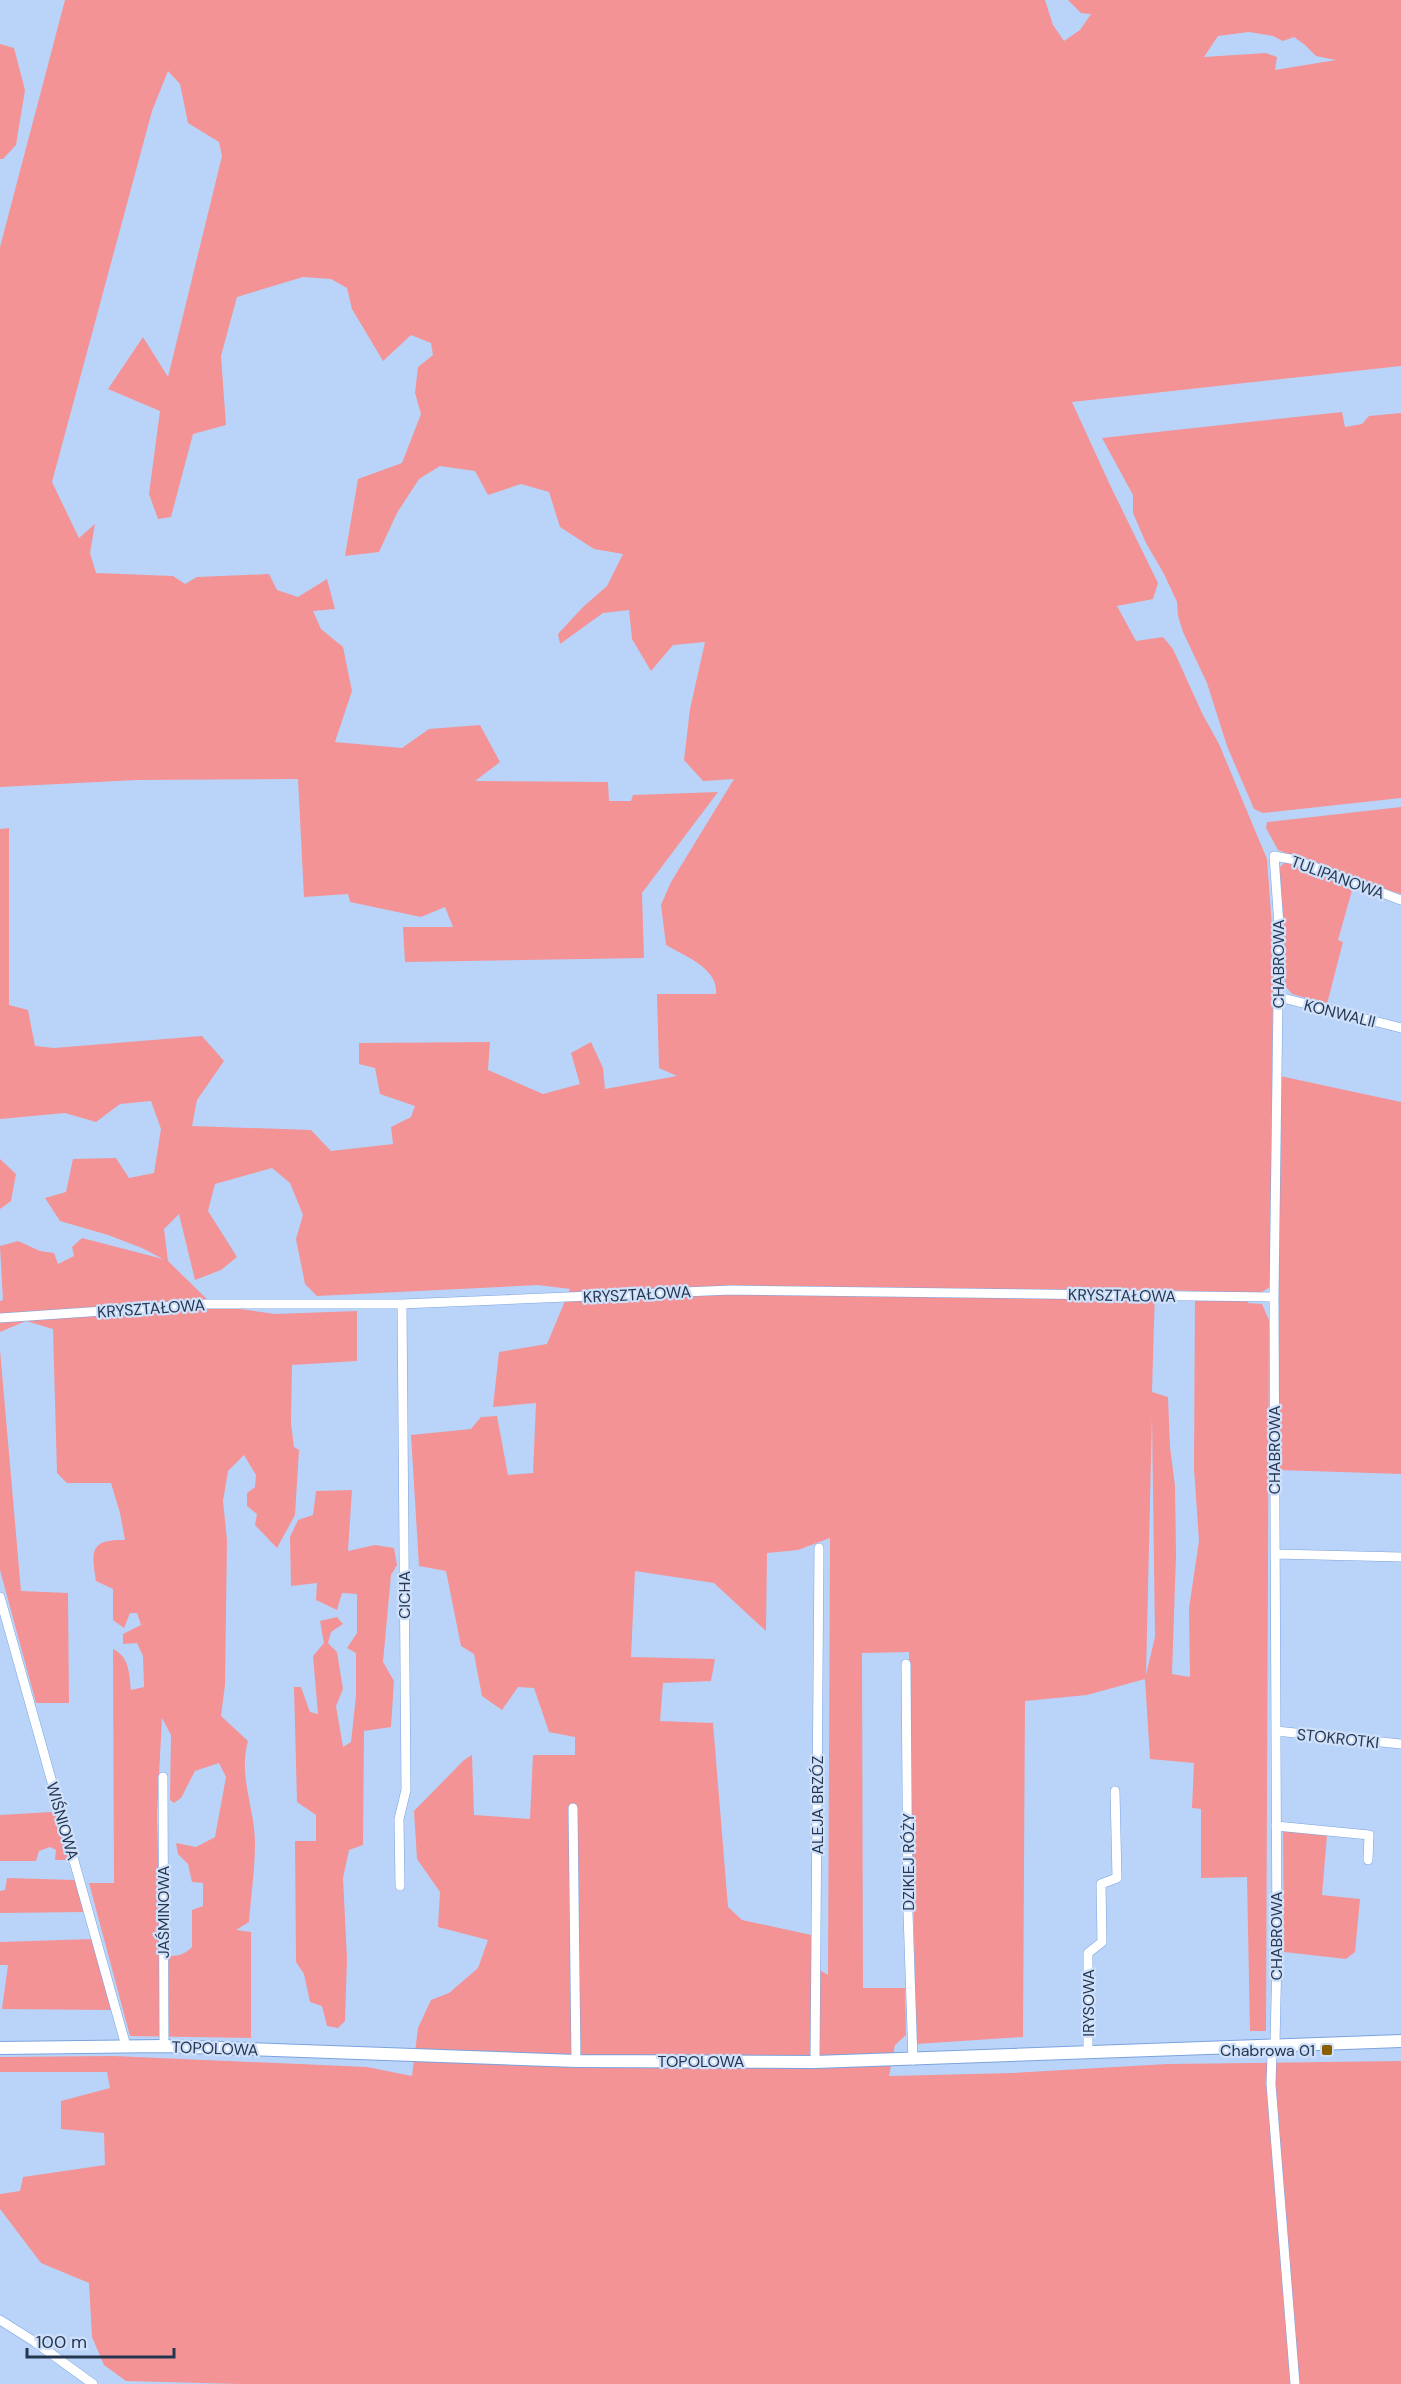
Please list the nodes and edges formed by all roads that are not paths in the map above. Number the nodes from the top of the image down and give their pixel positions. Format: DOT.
graph roads {
  1 [pos="1274,856"];
  2 [pos="1401,900"];
  3 [pos="1279,997"];
  4 [pos="1401,1028"];
  5 [pos="1274,1297"];
  6 [pos="402,1304"];
  7 [pos="0,1318"];
  8 [pos="819,1548"];
  9 [pos="1275,1554"];
  10 [pos="1401,1557"];
  11 [pos="0,1597"];
  12 [pos="906,1664"];
  13 [pos="1276,1731"];
  14 [pos="1401,1744"];
  15 [pos="163,1777"];
  16 [pos="1115,1791"];
  17 [pos="573,1808"];
  18 [pos="1276,1826"];
  19 [pos="1368,1860"];
  20 [pos="399,1886"];
  21 [pos="1401,2041"];
  22 [pos="1275,2044"];
  23 [pos="126,2046"];
  24 [pos="164,2046"];
  25 [pos="0,2048"];
  26 [pos="1088,2053"];
  27 [pos="913,2060"];
  28 [pos="576,2061"];
  29 [pos="815,2062"];
  30 [pos="0,2320"];
  31 [pos="93,2384"];
  32 [pos="1295,2384"];
  1 -- 2 [label="street, TULIPANOWA"];
  1 -- 3 [label="street, CHABROWA"];
  3 -- 4 [label="street, KONWALII"];
  3 -- 5 [label="street, CHABROWA"];
  5 -- 6 [label="street, KRYSZTAŁOWA"];
  5 -- 9 [label="street, CHABROWA"];
  6 -- 7 [label="street, KRYSZTAŁOWA"];
  6 -- 20 [label="street, CICHA"];
  8 -- 29 [label="street, ALEJA BRZÓZ"];
  9 -- 10 [label="street"];
  9 -- 13 [label="street, CHABROWA"];
  11 -- 23 [label="street, WIŚNIOWA"];
  12 -- 27 [label="street, DZIKIEJ RÓŻY"];
  13 -- 14 [label="street, STOKROTKI"];
  13 -- 18 [label="street, CHABROWA"];
  15 -- 24 [label="street, JAŚMINOWA"];
  16 -- 26 [label="street, IRYSOWA"];
  17 -- 28 [label="street"];
  18 -- 19 [label="street"];
  18 -- 22 [label="street, CHABROWA"];
  21 -- 22 [label="street, TOPOLOWA"];
  22 -- 26 [label="street, TOPOLOWA"];
  22 -- 32 [label="street, CHABROWA"];
  23 -- 24 [label="street, TOPOLOWA"];
  23 -- 25 [label="street, TOPOLOWA"];
  24 -- 28 [label="street, TOPOLOWA"];
  26 -- 27 [label="street, TOPOLOWA"];
  27 -- 29 [label="street, TOPOLOWA"];
  28 -- 29 [label="street, TOPOLOWA"];
  30 -- 31 [label="street"];
}
